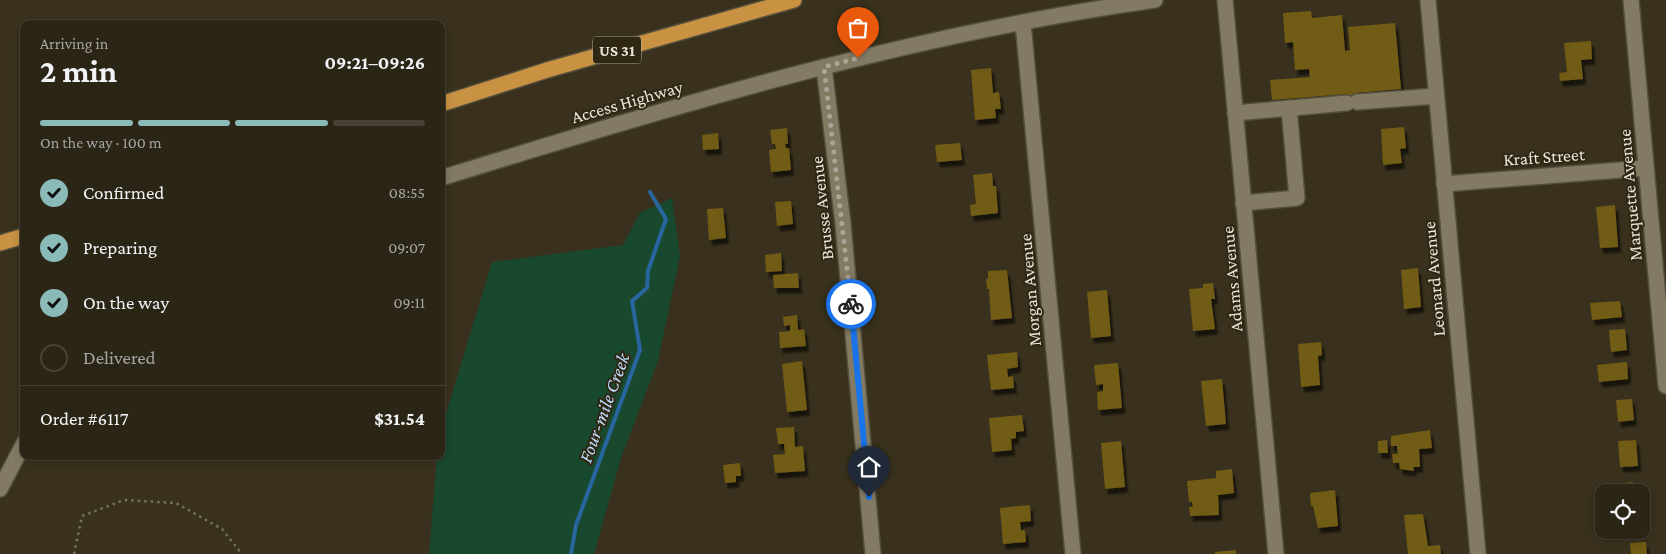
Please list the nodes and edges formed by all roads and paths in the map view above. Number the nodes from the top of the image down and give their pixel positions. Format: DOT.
graph roads {
  1 [pos="794,0"];
  2 [pos="1155,0"];
  3 [pos="1225,0"];
  4 [pos="1428,0"];
  5 [pos="1631,0"];
  6 [pos="1024,23"];
  7 [pos="824,67"];
  8 [pos="1436,96"];
  9 [pos="445,103"];
  10 [pos="1289,108"];
  11 [pos="1235,113"];
  12 [pos="1646,168"];
  13 [pos="445,177"];
  14 [pos="1444,184"];
  15 [pos="1243,203"];
  16 [pos="20,237"];
  17 [pos="1,243"];
  18 [pos="1666,386"];
  19 [pos="20,451"];
  20 [pos="0,489"];
  21 [pos="74,554"];
  22 [pos="242,554"];
  23 [pos="873,554"];
  24 [pos="1073,554"];
  25 [pos="1276,554"];
  26 [pos="1478,554"];
  1 -- 9 [label="highway, US 31"];
  2 -- 6 [label="street, Access Highway"];
  3 -- 11 [label="street, Adams Avenue"];
  4 -- 8 [label="street, Leonard Avenue"];
  5 -- 12 [label="street, Marquette Avenue"];
  6 -- 7 [label="street, Access Highway"];
  6 -- 24 [label="street, Morgan Avenue"];
  7 -- 13 [label="street, Access Highway"];
  7 -- 23 [label="street, Brusse Avenue"];
  8 -- 10 [label="street"];
  8 -- 14 [label="street, Leonard Avenue"];
  10 -- 11 [label="street"];
  10 -- 15 [label="street"];
  11 -- 15 [label="street, Adams Avenue"];
  12 -- 14 [label="street, Kraft Street"];
  12 -- 18 [label="street, Marquette Avenue"];
  14 -- 26 [label="street, Leonard Avenue"];
  15 -- 25 [label="street, Adams Avenue"];
  16 -- 17 [label="highway"];
  19 -- 20 [label="street"];
  21 -- 22 [label="path"];
}
